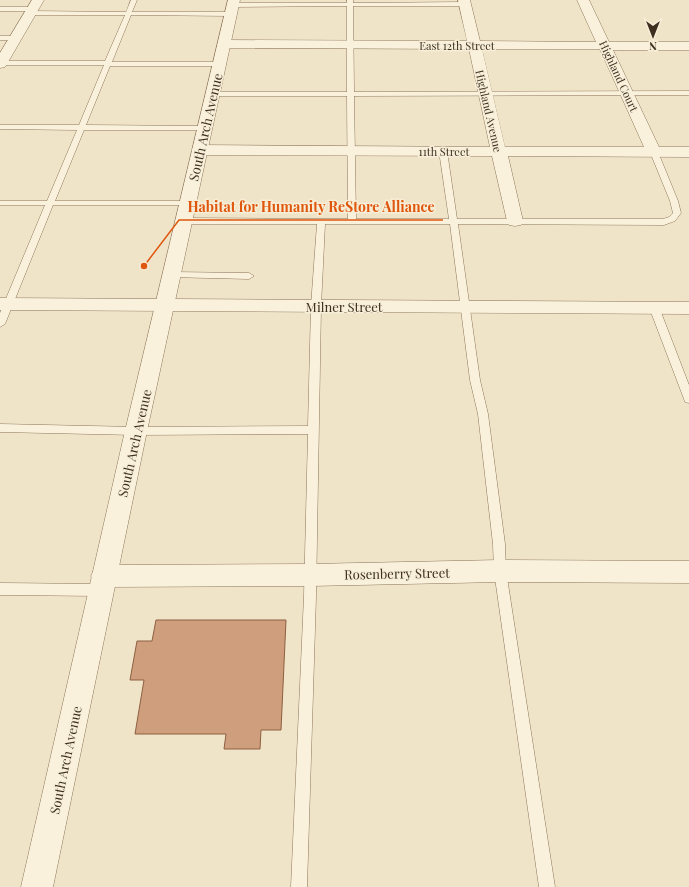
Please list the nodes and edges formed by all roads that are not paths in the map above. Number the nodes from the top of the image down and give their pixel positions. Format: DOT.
graph roads {
  1 [pos="134,0"];
  2 [pos="583,0"];
  3 [pos="350,2"];
  4 [pos="464,2"];
  5 [pos="233,6"];
  6 [pos="33,7"];
  7 [pos="0,9"];
  8 [pos="128,13"];
  9 [pos="0,38"];
  10 [pos="16,38"];
  11 [pos="351,45"];
  12 [pos="474,45"];
  13 [pos="604,46"];
  14 [pos="689,46"];
  15 [pos="222,54"];
  16 [pos="0,63"];
  17 [pos="108,64"];
  18 [pos="689,93"];
  19 [pos="213,94"];
  20 [pos="352,94"];
  21 [pos="486,94"];
  22 [pos="628,94"];
  23 [pos="0,127"];
  24 [pos="82,127"];
  25 [pos="204,128"];
  26 [pos="199,150"];
  27 [pos="351,151"];
  28 [pos="443,151"];
  29 [pos="498,151"];
  30 [pos="654,152"];
  31 [pos="689,152"];
  32 [pos="50,202"];
  33 [pos="0,203"];
  34 [pos="185,212"];
  35 [pos="321,221"];
  36 [pos="352,221"];
  37 [pos="453,221"];
  38 [pos="515,221"];
  39 [pos="171,275"];
  40 [pos="249,276"];
  41 [pos="4,304"];
  42 [pos="164,306"];
  43 [pos="316,306"];
  44 [pos="466,307"];
  45 [pos="654,307"];
  46 [pos="689,308"];
  47 [pos="0,324"];
  48 [pos="689,399"];
  49 [pos="0,428"];
  50 [pos="313,430"];
  51 [pos="136,431"];
  52 [pos="500,571"];
  53 [pos="689,572"];
  54 [pos="310,575"];
  55 [pos="103,583"];
  56 [pos="0,589"];
  57 [pos="37,887"];
  58 [pos="299,887"];
  59 [pos="547,887"];
  1 -- 8 [label="lane"];
  2 -- 13 [label="street, Highland Court"];
  3 -- 4 [label="lane"];
  3 -- 5 [label="lane"];
  3 -- 11 [label="lane"];
  4 -- 12 [label="street, Highland Avenue"];
  5 -- 8 [label="lane"];
  5 -- 15 [label="street, South Arch Avenue"];
  6 -- 7 [label="lane"];
  6 -- 8 [label="lane"];
  6 -- 10 [label="street"];
  8 -- 17 [label="lane"];
  9 -- 10 [label="lane"];
  10 -- 16 [label="street"];
  11 -- 12 [label="street, East 12th Street"];
  11 -- 15 [label="street, East 12th Street"];
  11 -- 20 [label="lane"];
  12 -- 13 [label="street, East 12th Street"];
  12 -- 21 [label="street, Highland Avenue"];
  13 -- 14 [label="street, East 12th Street"];
  13 -- 22 [label="street, Highland Court"];
  15 -- 17 [label="lane"];
  15 -- 19 [label="street, South Arch Avenue"];
  16 -- 17 [label="lane"];
  17 -- 24 [label="lane"];
  18 -- 22 [label="lane"];
  19 -- 20 [label="lane"];
  19 -- 25 [label="street, South Arch Avenue"];
  20 -- 21 [label="lane"];
  20 -- 27 [label="lane"];
  21 -- 22 [label="lane"];
  21 -- 29 [label="street, Highland Avenue"];
  22 -- 30 [label="street, Highland Court"];
  23 -- 24 [label="lane"];
  24 -- 25 [label="lane"];
  24 -- 32 [label="lane"];
  25 -- 26 [label="street, South Arch Avenue"];
  26 -- 27 [label="street, 11th Street"];
  26 -- 34 [label="street, South Arch Avenue"];
  27 -- 28 [label="street, 11th Street"];
  27 -- 36 [label="lane"];
  28 -- 29 [label="street, 11th Street"];
  28 -- 37 [label="lane"];
  29 -- 30 [label="street, 11th Street"];
  29 -- 38 [label="street, Highland Avenue"];
  30 -- 31 [label="street, 11th Street"];
  30 -- 38 [label="lane"];
  32 -- 33 [label="lane"];
  32 -- 34 [label="lane"];
  32 -- 41 [label="lane"];
  34 -- 35 [label="lane"];
  34 -- 39 [label="street, South Arch Avenue"];
  35 -- 36 [label="lane"];
  35 -- 43 [label="lane"];
  36 -- 37 [label="lane"];
  37 -- 38 [label="lane"];
  37 -- 44 [label="lane"];
  39 -- 40 [label="lane"];
  39 -- 42 [label="street, South Arch Avenue"];
  41 -- 42 [label="street, Milner Street"];
  41 -- 47 [label="lane"];
  42 -- 43 [label="street, Milner Street"];
  42 -- 51 [label="street, South Arch Avenue"];
  43 -- 44 [label="street, Milner Street"];
  43 -- 50 [label="lane"];
  44 -- 45 [label="street, Milner Street"];
  44 -- 52 [label="lane"];
  45 -- 46 [label="street, Milner Street"];
  45 -- 48 [label="lane"];
  49 -- 51 [label="lane"];
  50 -- 51 [label="lane"];
  50 -- 54 [label="lane"];
  51 -- 55 [label="street, South Arch Avenue"];
  52 -- 53 [label="street, Rosenberry Street"];
  52 -- 54 [label="street, Rosenberry Street"];
  52 -- 59 [label="lane"];
  54 -- 55 [label="street, Rosenberry Street"];
  54 -- 58 [label="lane"];
  55 -- 56 [label="lane"];
  55 -- 57 [label="street, South Arch Avenue"];
}
